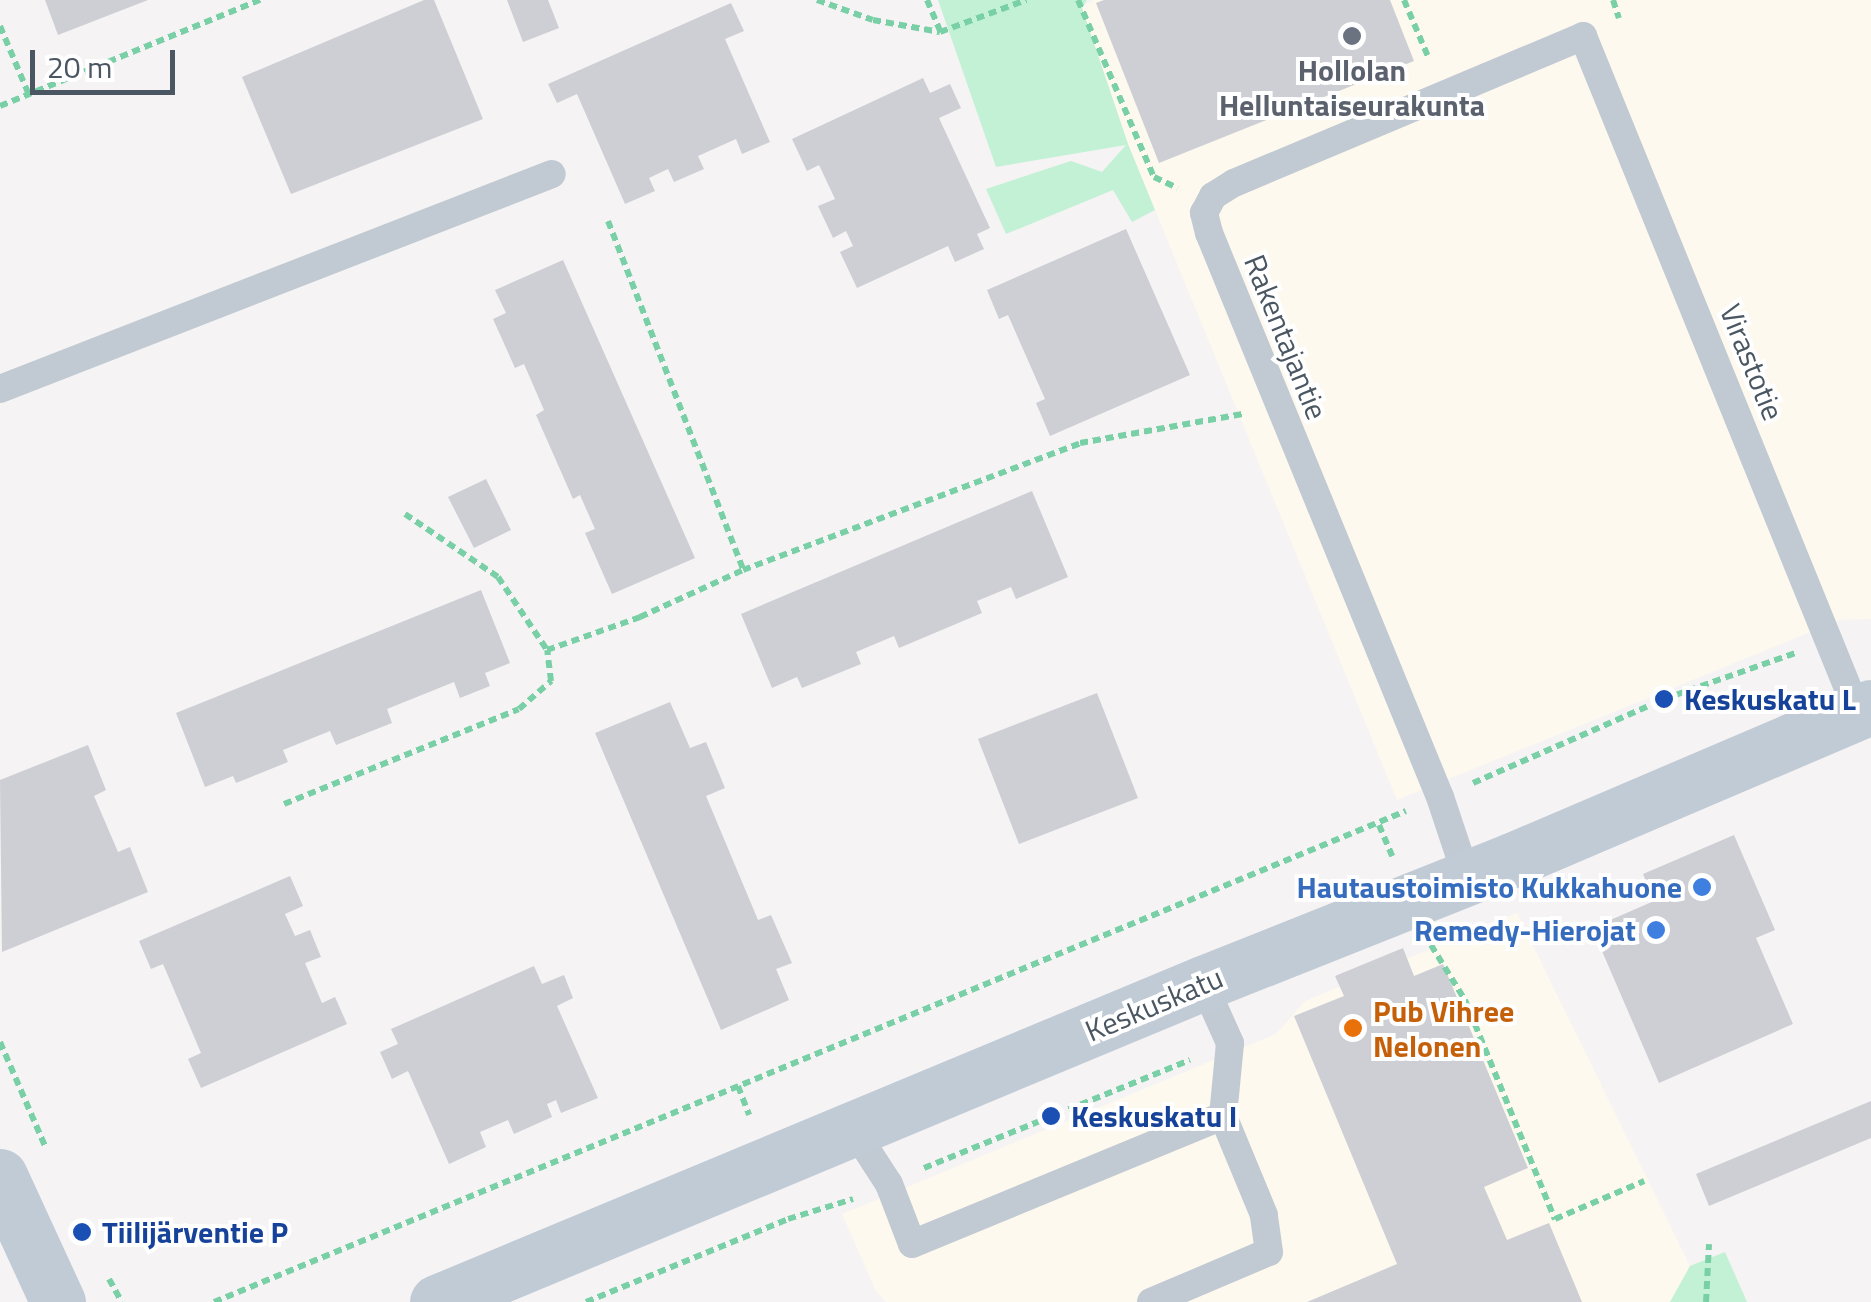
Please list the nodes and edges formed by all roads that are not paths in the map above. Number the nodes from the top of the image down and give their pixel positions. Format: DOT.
graph roads {
  1 [pos="1583,36"];
  2 [pos="552,174"];
  3 [pos="0,390"];
  4 [pos="1865,710"];
  5 [pos="1468,878"];
  6 [pos="1203,983"];
  7 [pos="1223,1116"];
  8 [pos="854,1130"];
  9 [pos="0,1176"];
  10 [pos="58,1302"];
  11 [pos="436,1302"];
  12 [pos="1151,1302"];
  1 -- 4 [label="lane, Virastotie"];
  1 -- 5 [label="lane, Rakentajantie"];
  2 -- 3 [label="lane"];
  4 -- 5 [label="main road, Keskuskatu"];
  5 -- 6 [label="main road, Keskuskatu"];
  6 -- 7 [label="lane"];
  6 -- 8 [label="main road, Keskuskatu"];
  7 -- 8 [label="lane"];
  7 -- 12 [label="lane"];
  8 -- 11 [label="main road, Keskuskatu"];
  9 -- 10 [label="main road"];
}
